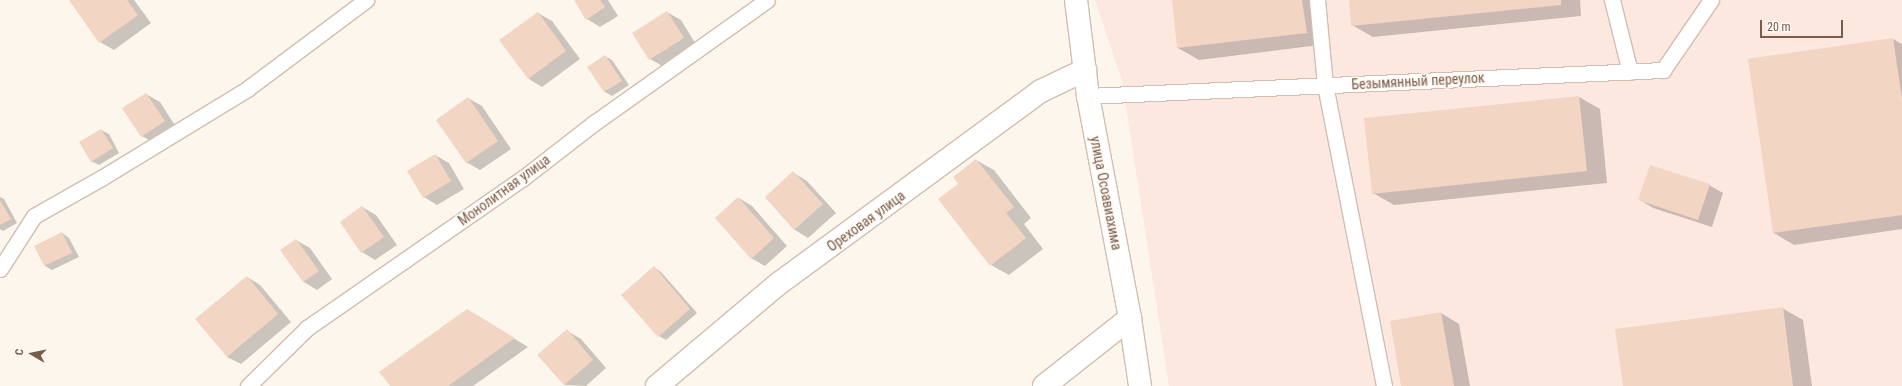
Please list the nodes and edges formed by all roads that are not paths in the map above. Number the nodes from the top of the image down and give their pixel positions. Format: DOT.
graph roads {
  1 [pos="366,0"];
  2 [pos="766,0"];
  3 [pos="1076,0"];
  4 [pos="1317,0"];
  5 [pos="1612,0"];
  6 [pos="1711,0"];
  7 [pos="1085,70"];
  8 [pos="1630,72"];
  9 [pos="1325,85"];
  10 [pos="1088,96"];
  11 [pos="0,269"];
  12 [pos="1130,318"];
  13 [pos="248,386"];
  14 [pos="657,386"];
  15 [pos="1044,386"];
  16 [pos="1140,386"];
  17 [pos="1384,386"];
  1 -- 11 [label="lane"];
  2 -- 13 [label="lane, Монолитная улица"];
  3 -- 7 [label="street, улица Осоавиахима"];
  4 -- 9 [label="lane"];
  5 -- 8 [label="lane"];
  6 -- 8 [label="lane, Безымянный переулок"];
  7 -- 10 [label="street, улица Осоавиахима"];
  7 -- 14 [label="street, Ореховая улица"];
  8 -- 9 [label="lane, Безымянный переулок"];
  9 -- 10 [label="lane, Безымянный переулок"];
  9 -- 17 [label="lane"];
  10 -- 12 [label="street, улица Осоавиахима"];
  12 -- 15 [label="street"];
  12 -- 16 [label="street, улица Осоавиахима"];
}
